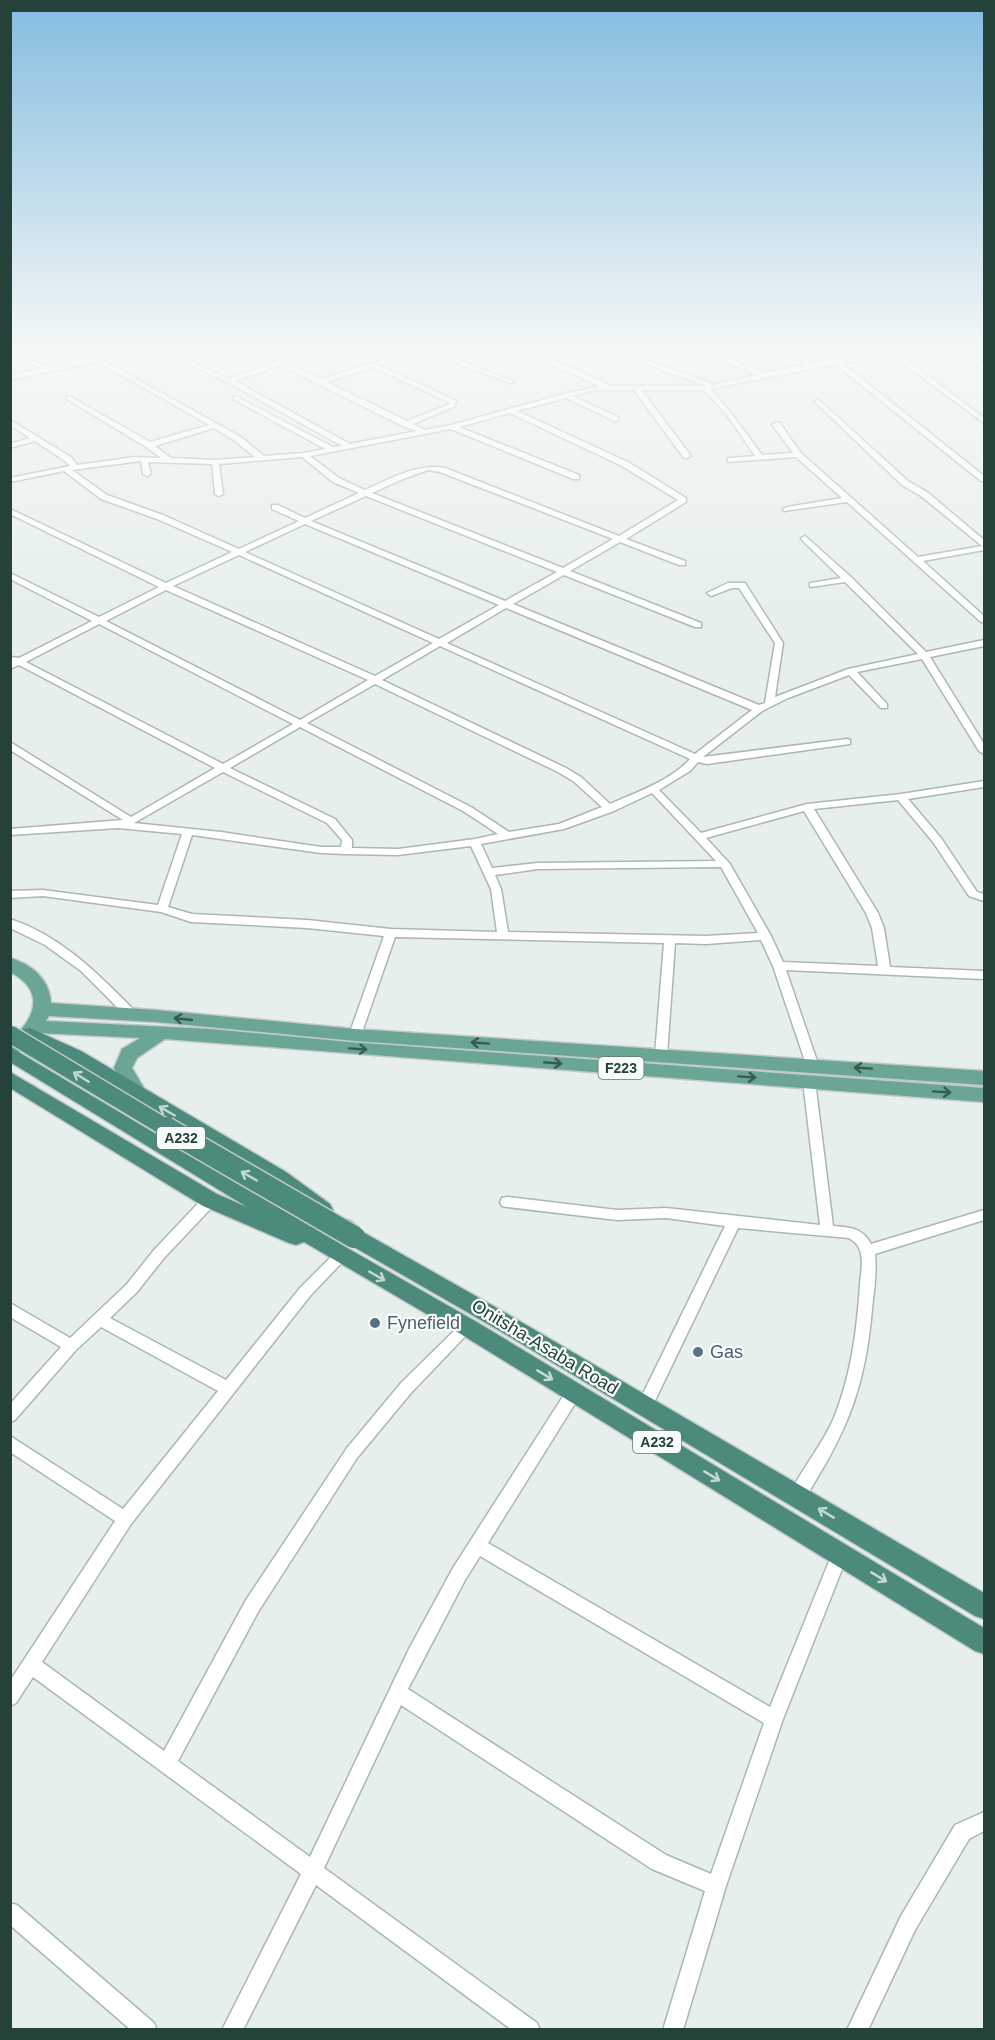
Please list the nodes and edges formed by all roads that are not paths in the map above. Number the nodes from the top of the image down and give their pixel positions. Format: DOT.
graph roads {
  1 [pos="43,442"];
  2 [pos="144,442"];
  3 [pos="159,442"];
  4 [pos="242,442"];
  5 [pos="318,442"];
  6 [pos="341,442"];
  7 [pos="374,442"];
  8 [pos="488,442"];
  9 [pos="581,442"];
  10 [pos="677,442"];
  11 [pos="748,442"];
  12 [pos="789,442"];
  13 [pos="861,442"];
  14 [pos="938,442"];
  15 [pos="149,445"];
  16 [pos="350,447"];
  17 [pos="333,450"];
  18 [pos="304,455"];
  19 [pos="798,455"];
  20 [pos="687,456"];
  21 [pos="759,458"];
  22 [pos="144,459"];
  23 [pos="263,459"];
  24 [pos="731,460"];
  25 [pos="169,461"];
  26 [pos="215,462"];
  27 [pos="71,468"];
  28 [pos="984,470"];
  29 [pos="975,471"];
  30 [pos="147,474"];
  31 [pos="576,477"];
  32 [pos="984,479"];
  33 [pos="10,480"];
  34 [pos="367,493"];
  35 [pos="219,494"];
  36 [pos="846,500"];
  37 [pos="275,507"];
  38 [pos="787,509"];
  39 [pos="10,511"];
  40 [pos="306,522"];
  41 [pos="806,538"];
  42 [pos="616,539"];
  43 [pos="984,546"];
  44 [pos="238,552"];
  45 [pos="915,560"];
  46 [pos="682,562"];
  47 [pos="564,571"];
  48 [pos="10,574"];
  49 [pos="848,579"];
  50 [pos="813,585"];
  51 [pos="167,586"];
  52 [pos="711,593"];
  53 [pos="506,604"];
  54 [pos="984,620"];
  55 [pos="100,621"];
  56 [pos="698,625"];
  57 [pos="440,643"];
  58 [pos="984,643"];
  59 [pos="924,656"];
  60 [pos="13,662"];
  61 [pos="851,671"];
  62 [pos="375,680"];
  63 [pos="884,706"];
  64 [pos="764,707"];
  65 [pos="299,723"];
  66 [pos="847,742"];
  67 [pos="10,745"];
  68 [pos="984,751"];
  69 [pos="696,758"];
  70 [pos="221,767"];
  71 [pos="984,784"];
  72 [pos="653,789"];
  73 [pos="901,797"];
  74 [pos="807,807"];
  75 [pos="610,809"];
  76 [pos="131,821"];
  77 [pos="118,825"];
  78 [pos="10,832"];
  79 [pos="188,832"];
  80 [pos="507,835"];
  81 [pos="700,836"];
  82 [pos="475,842"];
  83 [pos="346,850"];
  84 [pos="725,864"];
  85 [pos="489,872"];
  86 [pos="10,895"];
  87 [pos="984,897"];
  88 [pos="162,909"];
  89 [pos="10,923"];
  90 [pos="391,933"];
  91 [pos="503,934"];
  92 [pos="765,936"];
  93 [pos="670,939"];
  94 [pos="10,964"];
  95 [pos="778,966"];
  96 [pos="885,972"];
  97 [pos="984,975"];
  98 [pos="43,1009"];
  99 [pos="132,1015"];
  100 [pos="33,1030"];
  101 [pos="161,1032"];
  102 [pos="10,1034"];
  103 [pos="260,1034"];
  104 [pos="355,1035"];
  105 [pos="10,1052"];
  106 [pos="661,1054"];
  107 [pos="811,1073"];
  108 [pos="10,1078"];
  109 [pos="984,1078"];
  110 [pos="139,1095"];
  111 [pos="984,1095"];
  112 [pos="210,1200"];
  113 [pos="507,1202"];
  114 [pos="984,1215"];
  115 [pos="734,1222"];
  116 [pos="827,1230"];
  117 [pos="341,1246"];
  118 [pos="869,1250"];
  119 [pos="10,1309"];
  120 [pos="100,1319"];
  121 [pos="508,1325"];
  122 [pos="467,1327"];
  123 [pos="71,1346"];
  124 [pos="497,1346"];
  125 [pos="227,1388"];
  126 [pos="574,1392"];
  127 [pos="645,1406"];
  128 [pos="10,1415"];
  129 [pos="10,1443"];
  130 [pos="797,1496"];
  131 [pos="124,1519"];
  132 [pos="477,1545"];
  133 [pos="840,1554"];
  134 [pos="984,1607"];
  135 [pos="984,1642"];
  136 [pos="32,1665"];
  137 [pos="398,1693"];
  138 [pos="10,1697"];
  139 [pos="774,1719"];
  140 [pos="167,1763"];
  141 [pos="984,1821"];
  142 [pos="314,1869"];
  143 [pos="716,1886"];
  144 [pos="10,1912"];
  145 [pos="147,2030"];
  146 [pos="232,2030"];
  147 [pos="530,2030"];
  148 [pos="673,2030"];
  149 [pos="856,2030"];
  1 -- 27 [label="street"];
  2 -- 15 [label="street"];
  3 -- 15 [label="street"];
  4 -- 23 [label="street"];
  5 -- 17 [label="street"];
  6 -- 16 [label="street"];
  7 -- 16 [label="street"];
  8 -- 31 [label="street"];
  9 -- 42 [label="street"];
  10 -- 20 [label="street"];
  11 -- 21 [label="street"];
  12 -- 19 [label="street"];
  13 -- 43 [label="street"];
  14 -- 29 [label="street"];
  15 -- 25 [label="street"];
  16 -- 17 [label="street"];
  17 -- 18 [label="street"];
  18 -- 23 [label="street"];
  18 -- 34 [label="street"];
  19 -- 21 [label="street"];
  19 -- 36 [label="street"];
  21 -- 24 [label="street"];
  22 -- 25 [label="street"];
  22 -- 27 [label="street"];
  22 -- 30 [label="street"];
  23 -- 26 [label="street"];
  25 -- 26 [label="street"];
  26 -- 35 [label="street"];
  27 -- 33 [label="street"];
  27 -- 44 [label="street"];
  28 -- 29 [label="street"];
  29 -- 32 [label="street"];
  34 -- 40 [label="street"];
  34 -- 42 [label="street"];
  34 -- 47 [label="street"];
  36 -- 38 [label="street"];
  36 -- 45 [label="street"];
  37 -- 40 [label="street"];
  39 -- 51 [label="street"];
  40 -- 44 [label="street"];
  40 -- 53 [label="street"];
  41 -- 49 [label="street"];
  42 -- 46 [label="street"];
  42 -- 47 [label="street"];
  43 -- 45 [label="street"];
  44 -- 51 [label="street"];
  44 -- 57 [label="street"];
  45 -- 54 [label="street"];
  47 -- 53 [label="street"];
  47 -- 56 [label="street"];
  48 -- 55 [label="street"];
  49 -- 50 [label="street"];
  49 -- 59 [label="street"];
  51 -- 55 [label="street"];
  51 -- 62 [label="street"];
  52 -- 64 [label="street"];
  53 -- 57 [label="street"];
  53 -- 64 [label="street"];
  55 -- 60 [label="street"];
  55 -- 65 [label="street"];
  57 -- 62 [label="street"];
  57 -- 69 [label="street"];
  58 -- 59 [label="street"];
  59 -- 61 [label="street"];
  59 -- 68 [label="street"];
  60 -- 70 [label="street"];
  61 -- 63 [label="street"];
  61 -- 64 [label="street"];
  62 -- 65 [label="street"];
  62 -- 75 [label="street"];
  64 -- 69 [label="street"];
  65 -- 70 [label="street"];
  65 -- 80 [label="street"];
  66 -- 69 [label="street"];
  67 -- 76 [label="street"];
  69 -- 72 [label="street"];
  70 -- 76 [label="street"];
  70 -- 83 [label="street"];
  71 -- 73 [label="street"];
  72 -- 75 [label="street"];
  72 -- 81 [label="street"];
  73 -- 74 [label="street"];
  73 -- 87 [label="street"];
  74 -- 81 [label="street"];
  74 -- 96 [label="street"];
  75 -- 80 [label="street"];
  76 -- 77 [label="street"];
  77 -- 78 [label="street"];
  77 -- 79 [label="street"];
  79 -- 83 [label="street"];
  79 -- 88 [label="street"];
  80 -- 82 [label="street"];
  81 -- 84 [label="street"];
  82 -- 83 [label="street"];
  82 -- 85 [label="street"];
  84 -- 85 [label="street"];
  84 -- 92 [label="street"];
  85 -- 91 [label="street"];
  86 -- 88 [label="street"];
  88 -- 90 [label="street"];
  89 -- 99 [label="street"];
  90 -- 91 [label="street"];
  90 -- 104 [label="street"];
  91 -- 93 [label="street"];
  92 -- 93 [label="street"];
  92 -- 95 [label="street"];
  93 -- 106 [label="street"];
  94 -- 98 [label="main road"];
  95 -- 96 [label="street"];
  95 -- 107 [label="street"];
  96 -- 97 [label="street"];
  98 -- 99 [label="main road, F223"];
  98 -- 100 [label="main road"];
  103 -- 99 [label="main road, F223, one-way"];
  100 -- 101 [label="main road, F223"];
  100 -- 105 [label="main road"];
  100 -- 110 [label="highway"];
  101 -- 103 [label="main road, F223"];
  101 -- 110 [label="main road"];
  117 -- 102 [label="highway, Onitsha-Asaba Road / A232, one-way, bridge"];
  103 -- 104 [label="main road, F223"];
  103 -- 107 [label="main road, F223, one-way"];
  106 -- 104 [label="main road, F223, one-way"];
  105 -- 117 [label="highway, A232"];
  106 -- 107 [label="main road, F223"];
  109 -- 107 [label="main road, F223, one-way"];
  107 -- 111 [label="main road, F223, one-way"];
  107 -- 116 [label="street"];
  108 -- 112 [label="highway"];
  117 -- 110 [label="highway, one-way"];
  112 -- 117 [label="highway"];
  112 -- 120 [label="street"];
  113 -- 115 [label="street"];
  114 -- 118 [label="street"];
  115 -- 116 [label="street"];
  115 -- 127 [label="street"];
  116 -- 118 [label="street"];
  117 -- 121 [label="highway, Onitsha-Asaba Road / A232"];
  117 -- 122 [label="highway, A232, one-way"];
  117 -- 125 [label="street"];
  118 -- 130 [label="street"];
  119 -- 123 [label="street"];
  120 -- 123 [label="street"];
  120 -- 125 [label="street"];
  121 -- 124 [label="highway"];
  121 -- 127 [label="highway, Onitsha-Asaba Road / A232"];
  122 -- 124 [label="highway, A232"];
  122 -- 140 [label="street"];
  123 -- 128 [label="street"];
  124 -- 126 [label="highway, A232, one-way"];
  125 -- 131 [label="street"];
  126 -- 132 [label="street"];
  126 -- 133 [label="highway, A232, one-way"];
  127 -- 130 [label="highway, Onitsha-Asaba Road / A232"];
  129 -- 131 [label="street"];
  134 -- 130 [label="highway, Onitsha-Asaba Road / A232, one-way"];
  131 -- 136 [label="street"];
  132 -- 137 [label="street"];
  132 -- 139 [label="street"];
  133 -- 135 [label="highway, A232, one-way"];
  133 -- 139 [label="street"];
  136 -- 138 [label="street"];
  136 -- 140 [label="street"];
  137 -- 142 [label="street"];
  137 -- 143 [label="street"];
  139 -- 143 [label="street"];
  140 -- 142 [label="street"];
  141 -- 149 [label="street"];
  142 -- 146 [label="street"];
  142 -- 147 [label="street"];
  143 -- 148 [label="street"];
  144 -- 145 [label="street"];
}
